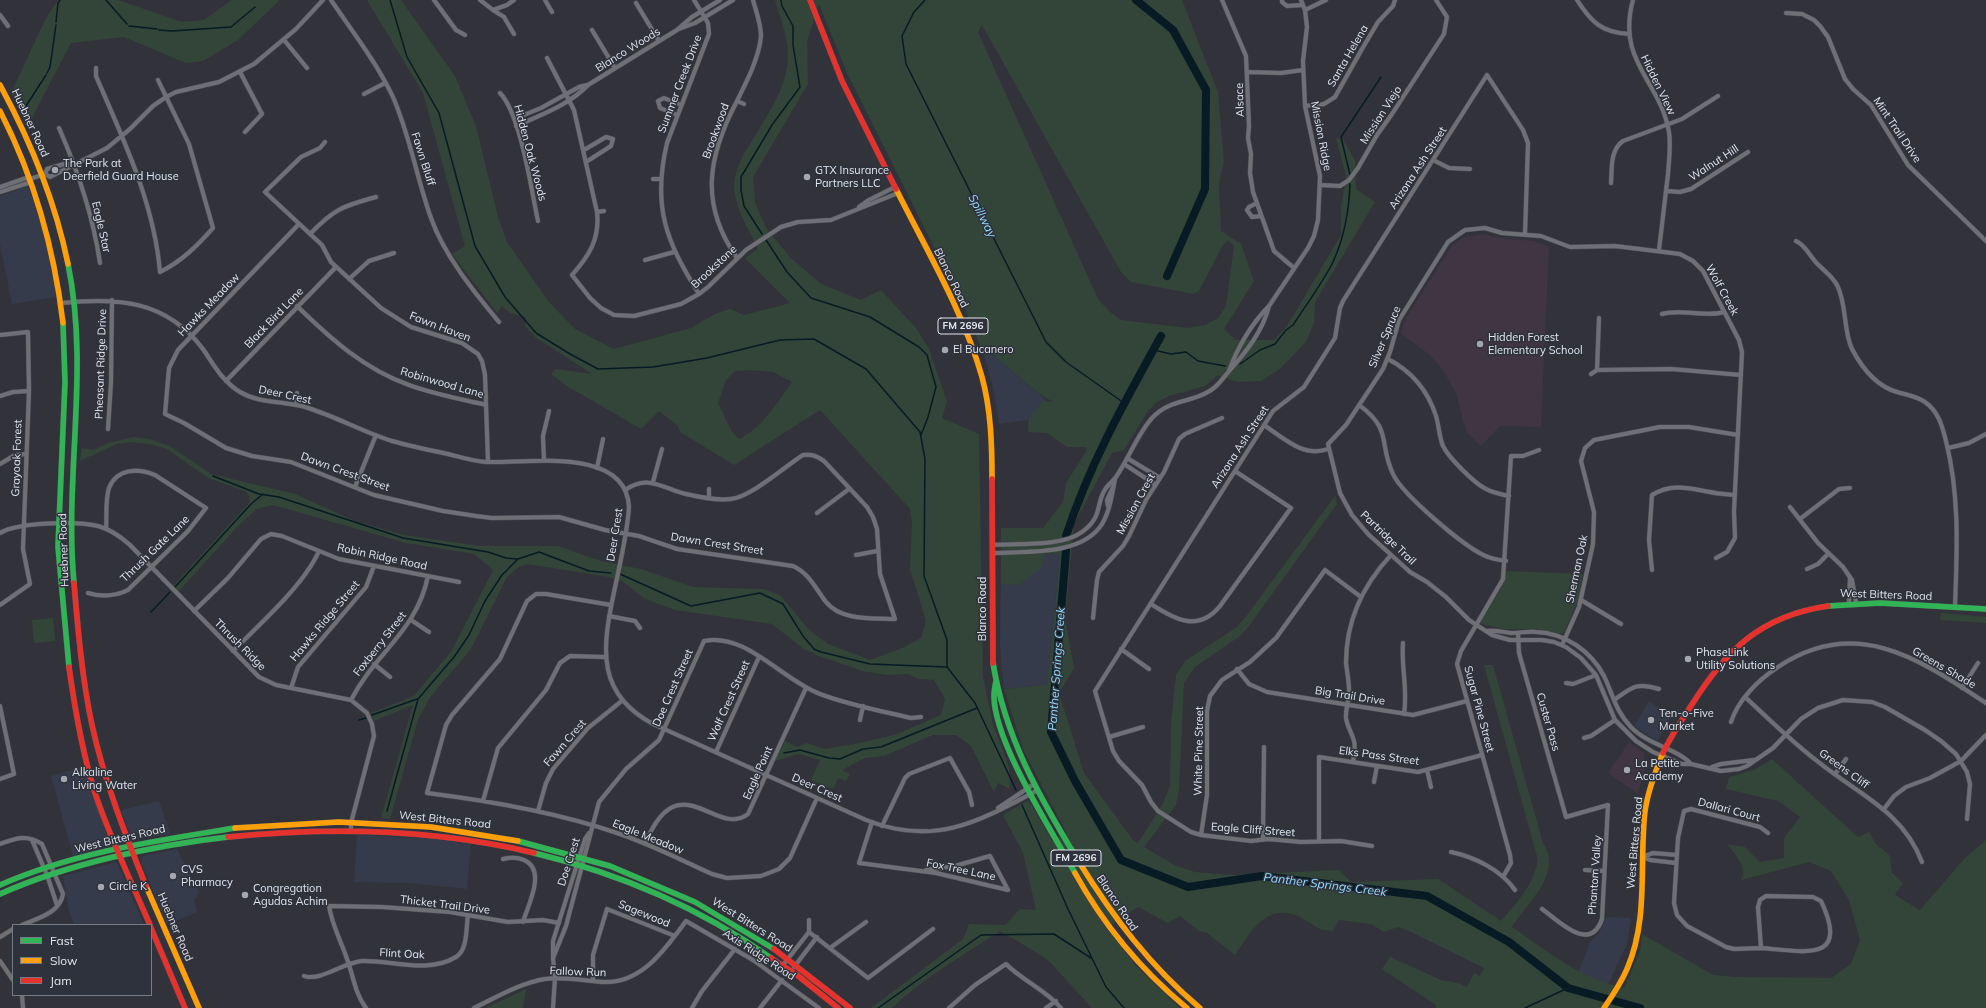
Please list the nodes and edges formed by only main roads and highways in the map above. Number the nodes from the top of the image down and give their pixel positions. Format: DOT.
graph roads {
  1 [pos="810,0"];
  2 [pos="0,85"];
  3 [pos="0,111"];
  4 [pos="1986,609"];
  5 [pos="996,682"];
  6 [pos="93,731"];
  7 [pos="80,733"];
  8 [pos="212,830"];
  9 [pos="212,838"];
  10 [pos="130,846"];
  11 [pos="117,849"];
  12 [pos="133,854"];
  13 [pos="120,856"];
  14 [pos="0,885"];
  15 [pos="0,894"];
  16 [pos="150,924"];
  17 [pos="1123,929"];
  18 [pos="152,930"];
  19 [pos="1116,934"];
  20 [pos="175,953"];
  21 [pos="163,957"];
  22 [pos="185,1008"];
  23 [pos="199,1008"];
  24 [pos="838,1008"];
  25 [pos="850,1008"];
  26 [pos="1187,1008"];
  27 [pos="1200,1008"];
  28 [pos="1604,1008"];
  1 -- 5 [label="main road, Blanco Road / FM 2696"];
  2 -- 6 [label="main road, Huebner Road"];
  3 -- 7 [label="main road, Huebner Road"];
  4 -- 28 [label="main road, West Bitters Road"];
  5 -- 17 [label="main road, Blanco Road / FM 2696"];
  5 -- 19 [label="main road, Blanco Road / FM 2696"];
  6 -- 7 [label="main road"];
  6 -- 10 [label="main road, Huebner Road"];
  7 -- 11 [label="main road, Huebner Road"];
  8 -- 9 [label="main road"];
  8 -- 10 [label="main road, West Bitters Road"];
  8 -- 25 [label="main road, West Bitters Road"];
  9 -- 12 [label="main road, West Bitters Road"];
  9 -- 24 [label="main road, West Bitters Road"];
  10 -- 11 [label="main road, West Bitters Road"];
  10 -- 12 [label="main road, Huebner Road"];
  11 -- 13 [label="main road, Huebner Road"];
  11 -- 14 [label="main road, West Bitters Road"];
  12 -- 13 [label="main road, West Bitters Road"];
  12 -- 20 [label="main road, Huebner Road"];
  13 -- 15 [label="main road, West Bitters Road"];
  13 -- 16 [label="main road, Huebner Road"];
  17 -- 19 [label="main road"];
  17 -- 27 [label="main road, Blanco Road / FM 2696"];
  18 -- 21 [label="main road, Huebner Road"];
  19 -- 26 [label="main road, Blanco Road / FM 2696"];
  20 -- 21 [label="main road"];
  20 -- 23 [label="main road, Huebner Road"];
  21 -- 22 [label="main road, Huebner Road"];
}
